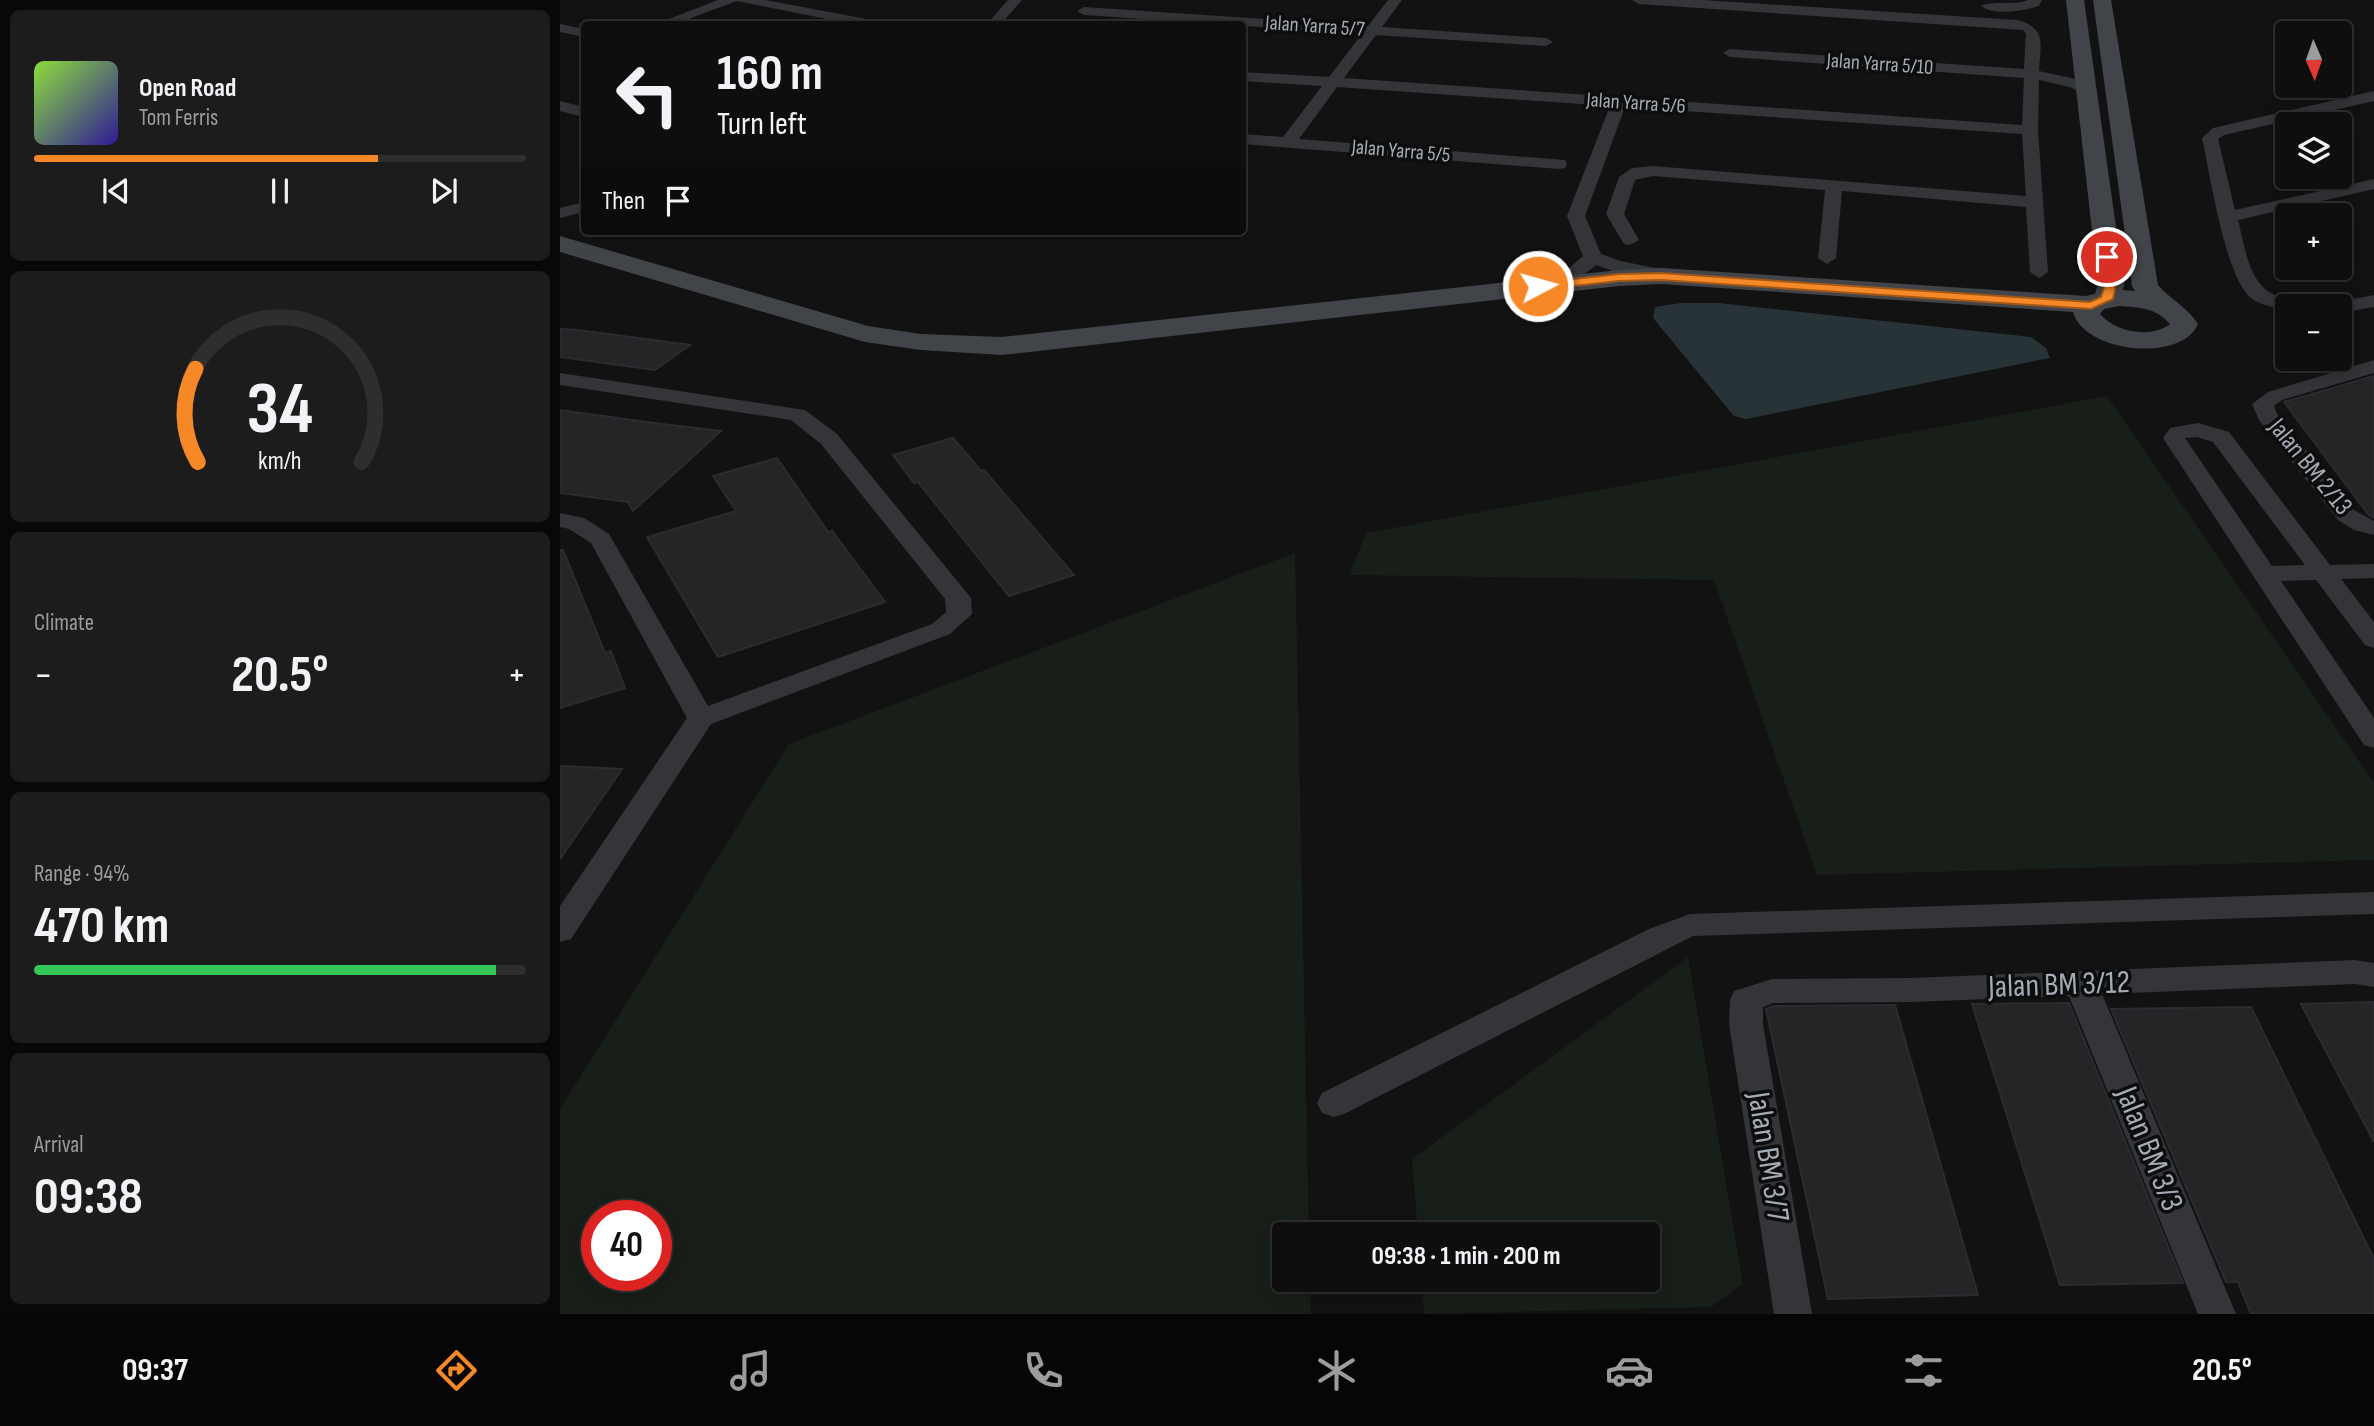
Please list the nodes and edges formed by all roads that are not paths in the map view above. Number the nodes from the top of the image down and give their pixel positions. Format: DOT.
graph roads {
  1 [pos="731,0"];
  2 [pos="743,0"];
  3 [pos="1015,0"];
  4 [pos="1395,0"];
  5 [pos="1639,0"];
  6 [pos="1871,0"];
  7 [pos="2075,0"];
  8 [pos="2102,0"];
  9 [pos="2034,1"];
  10 [pos="1918,3"];
  11 [pos="1968,5"];
  12 [pos="1084,11"];
  13 [pos="672,21"];
  14 [pos="856,21"];
  15 [pos="997,21"];
  16 [pos="1236,21"];
  17 [pos="1246,22"];
  18 [pos="560,28"];
  19 [pos="1372,30"];
  20 [pos="581,32"];
  21 [pos="1546,42"];
  22 [pos="1730,53"];
  23 [pos="2083,66"];
  24 [pos="2030,74"];
  25 [pos="1246,76"];
  26 [pos="1331,83"];
  27 [pos="2086,91"];
  28 [pos="2374,96"];
  29 [pos="1619,102"];
  30 [pos="560,106"];
  31 [pos="581,111"];
  32 [pos="2030,130"];
  33 [pos="1246,139"];
  34 [pos="1288,142"];
  35 [pos="1559,164"];
  36 [pos="2374,184"];
  37 [pos="1834,186"];
  38 [pos="2035,202"];
  39 [pos="2228,217"];
  40 [pos="1630,240"];
  41 [pos="560,244"];
  42 [pos="1594,257"];
  43 [pos="1827,258"];
  44 [pos="560,267"];
  45 [pos="2039,272"];
  46 [pos="1670,277"];
  47 [pos="1538,286"];
  48 [pos="2374,301"];
  49 [pos="2275,302"];
  50 [pos="2160,304"];
  51 [pos="2352,305"];
  52 [pos="2096,308"];
  53 [pos="2374,366"];
  54 [pos="560,379"];
  55 [pos="560,520"];
  56 [pos="2368,526"];
  57 [pos="2374,571"];
  58 [pos="2325,572"];
  59 [pos="2264,574"];
  60 [pos="2374,640"];
  61 [pos="701,718"];
  62 [pos="2374,739"];
  63 [pos="2374,904"];
  64 [pos="560,931"];
  65 [pos="2374,975"];
  66 [pos="2081,984"];
  67 [pos="1746,1000"];
  68 [pos="1334,1103"];
  69 [pos="1793,1314"];
  70 [pos="2217,1314"];
  1 -- 13 [label="street"];
  2 -- 14 [label="street"];
  3 -- 15 [label="street"];
  4 -- 19 [label="street"];
  5 -- 24 [label="street"];
  6 -- 10 [label="street"];
  7 -- 23 [label="street"];
  8 -- 50 [label="street"];
  9 -- 11 [label="street"];
  12 -- 16 [label="street, Jalan Yarra 5/7"];
  17 -- 19 [label="street, Jalan Yarra 5/7"];
  18 -- 20 [label="street"];
  19 -- 21 [label="street, Jalan Yarra 5/7"];
  19 -- 26 [label="street"];
  22 -- 24 [label="street, Jalan Yarra 5/10"];
  23 -- 24 [label="street, Jalan Yarra 5/10"];
  23 -- 27 [label="street"];
  24 -- 27 [label="street, Jalan Yarra 5/10"];
  24 -- 32 [label="street"];
  25 -- 26 [label="street, Jalan Yarra 5/6"];
  26 -- 29 [label="street, Jalan Yarra 5/6"];
  26 -- 34 [label="street"];
  27 -- 52 [label="street"];
  28 -- 39 [label="street"];
  29 -- 32 [label="street, Jalan Yarra 5/6"];
  29 -- 42 [label="street"];
  30 -- 31 [label="street"];
  32 -- 38 [label="street"];
  33 -- 34 [label="street, Jalan Yarra 5/5"];
  34 -- 35 [label="street, Jalan Yarra 5/5"];
  36 -- 39 [label="street"];
  37 -- 38 [label="street"];
  37 -- 40 [label="street"];
  37 -- 43 [label="street"];
  38 -- 45 [label="street"];
  39 -- 49 [label="street"];
  41 -- 47 [label="street"];
  42 -- 46 [label="street"];
  42 -- 47 [label="street"];
  44 -- 52 [label="street"];
  46 -- 47 [label="street"];
  46 -- 52 [label="street"];
  48 -- 51 [label="street"];
  50 -- 52 [label="street"];
  50 -- 52 [label="street"];
  53 -- 56 [label="street, Jalan BM 2/13"];
  54 -- 61 [label="street"];
  55 -- 61 [label="street"];
  57 -- 58 [label="street"];
  58 -- 59 [label="street"];
  58 -- 59 [label="street"];
  58 -- 60 [label="street"];
  59 -- 62 [label="street"];
  61 -- 64 [label="street"];
  63 -- 68 [label="street"];
  65 -- 66 [label="street, Jalan BM 3/12"];
  66 -- 67 [label="street, Jalan BM 3/12"];
  66 -- 70 [label="street, Jalan BM 3/3"];
  67 -- 69 [label="street, Jalan BM 3/7"];
}
